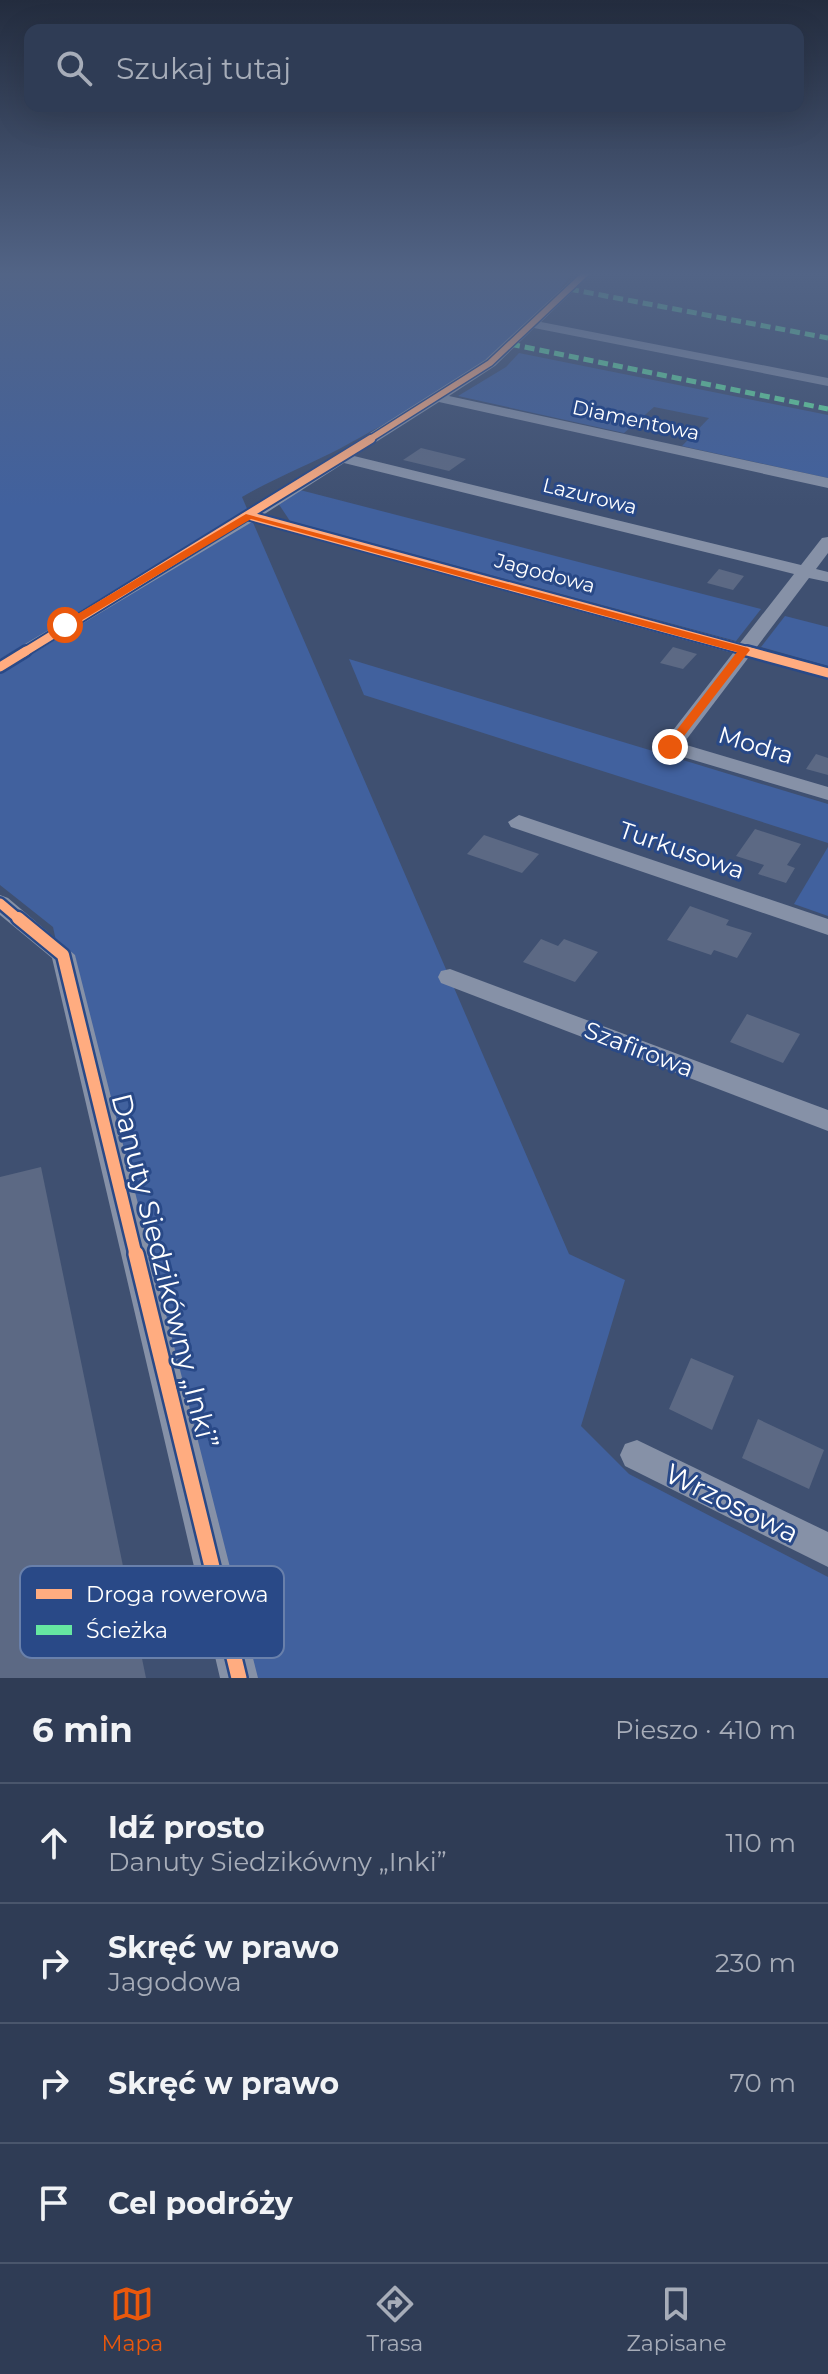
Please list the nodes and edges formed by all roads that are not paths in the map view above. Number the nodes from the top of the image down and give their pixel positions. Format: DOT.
graph roads {
  1 [pos="504,350"];
  2 [pos="666,350"];
  3 [pos="828,382"];
  4 [pos="436,397"];
  5 [pos="342,458"];
  6 [pos="828,483"];
  7 [pos="250,516"];
  8 [pos="828,542"];
  9 [pos="807,571"];
  10 [pos="828,577"];
  11 [pos="744,650"];
  12 [pos="0,667"];
  13 [pos="828,673"];
  14 [pos="828,794"];
  15 [pos="519,822"];
  16 [pos="0,903"];
  17 [pos="828,927"];
  18 [pos="450,977"];
  19 [pos="828,1121"];
  20 [pos="637,1455"];
  21 [pos="828,1550"];
  22 [pos="212,1566"];
  23 [pos="234,1658"];
  24 [pos="239,1678"];
  1 -- 4 [label="street"];
  2 -- 3 [label="street"];
  4 -- 5 [label="street"];
  4 -- 6 [label="street, Diamentowa"];
  5 -- 7 [label="street"];
  5 -- 9 [label="street, Lazurowa"];
  7 -- 11 [label="street, Jagodowa"];
  7 -- 12 [label="street"];
  8 -- 9 [label="street"];
  9 -- 10 [label="street, Lazurowa"];
  9 -- 11 [label="street"];
  11 -- 13 [label="street, Jagodowa"];
  11 -- 14 [label="street, Modra"];
  15 -- 17 [label="street, Turkusowa"];
  16 -- 22 [label="street, Danuty Siedzikówny „Inki”"];
  18 -- 19 [label="street, Szafirowa"];
  20 -- 21 [label="street, Wrzosowa"];
  23 -- 24 [label="street, Danuty Siedzikówny „Inki”"];
}
